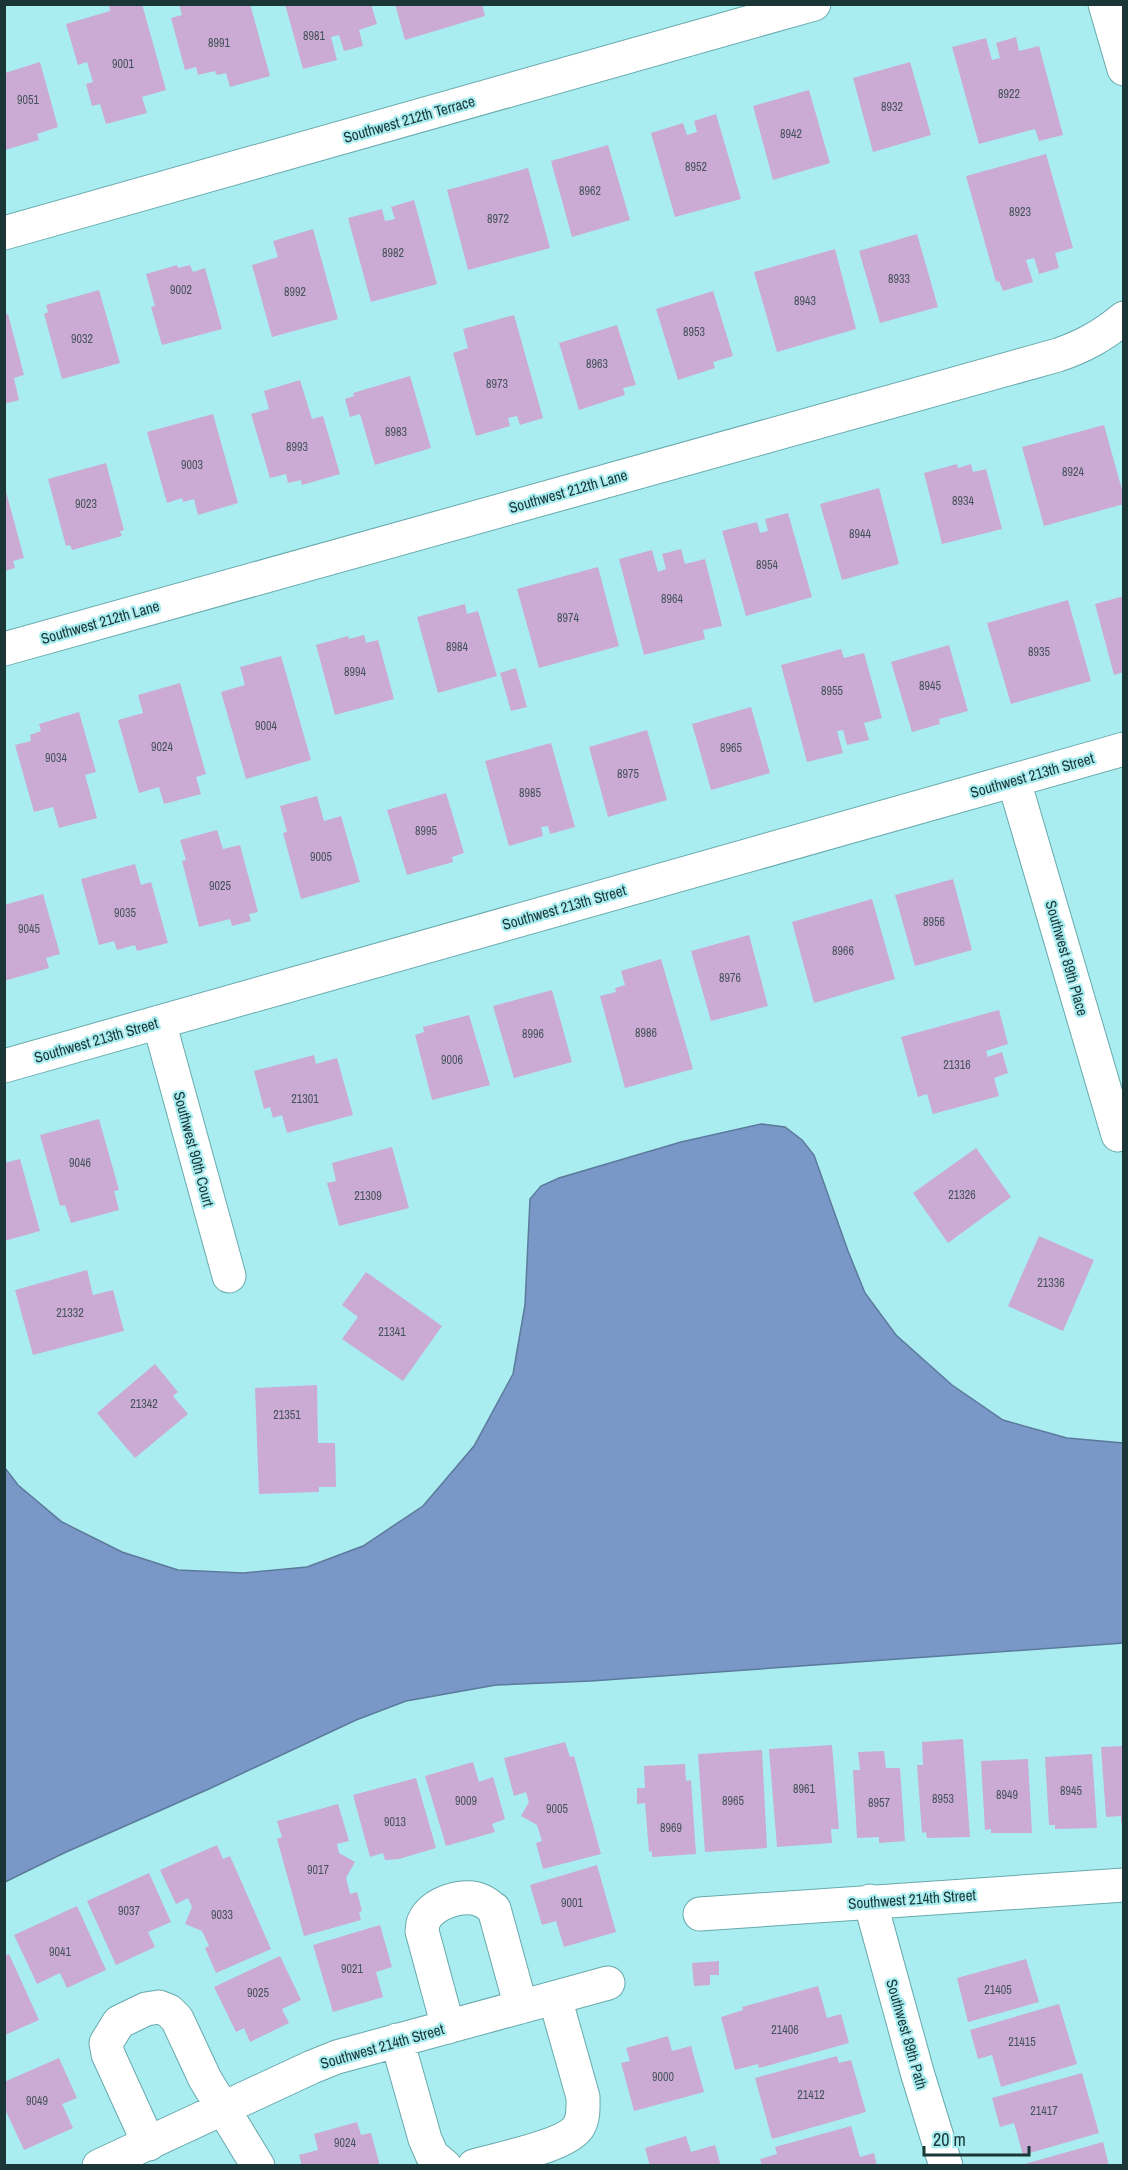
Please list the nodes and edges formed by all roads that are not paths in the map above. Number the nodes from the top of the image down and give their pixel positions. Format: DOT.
graph roads {
  1 [pos="814,4"];
  2 [pos="1105,4"];
  3 [pos="1124,69"];
  4 [pos="4,233"];
  5 [pos="1124,318"];
  6 [pos="4,649"];
  7 [pos="1124,749"];
  8 [pos="1014,781"];
  9 [pos="159,1022"];
  10 [pos="4,1066"];
  11 [pos="1119,1135"];
  12 [pos="229,1276"];
  13 [pos="1124,1885"];
  14 [pos="870,1901"];
  15 [pos="700,1914"];
  16 [pos="608,1983"];
  17 [pos="555,1998"];
  18 [pos="521,2007"];
  19 [pos="448,2027"];
  20 [pos="397,2040"];
  21 [pos="223,2108"];
  22 [pos="149,2144"];
  23 [pos="99,2166"];
  24 [pos="258,2166"];
  25 [pos="445,2166"];
  26 [pos="474,2166"];
  27 [pos="946,2166"];
  1 -- 4 [label="street, Southwest 212th Terrace"];
  2 -- 3 [label="street"];
  5 -- 6 [label="street, Southwest 212th Lane"];
  7 -- 8 [label="street, Southwest 213th Street"];
  8 -- 9 [label="street, Southwest 213th Street"];
  8 -- 11 [label="street, Southwest 89th Place"];
  9 -- 10 [label="street, Southwest 213th Street"];
  9 -- 12 [label="street, Southwest 90th Court"];
  13 -- 14 [label="street, Southwest 214th Street"];
  14 -- 15 [label="street, Southwest 214th Street"];
  14 -- 27 [label="street, Southwest 89th Path"];
  16 -- 17 [label="street, Southwest 214th Street"];
  17 -- 18 [label="street, Southwest 214th Street"];
  17 -- 26 [label="street"];
  18 -- 19 [label="street, Southwest 214th Street"];
  18 -- 19 [label="street"];
  19 -- 20 [label="street, Southwest 214th Street"];
  20 -- 21 [label="street, Southwest 214th Street"];
  20 -- 25 [label="street"];
  21 -- 22 [label="street, Southwest 214th Street"];
  21 -- 22 [label="street"];
  21 -- 24 [label="street"];
  22 -- 23 [label="street, Southwest 214th Street"];
}
